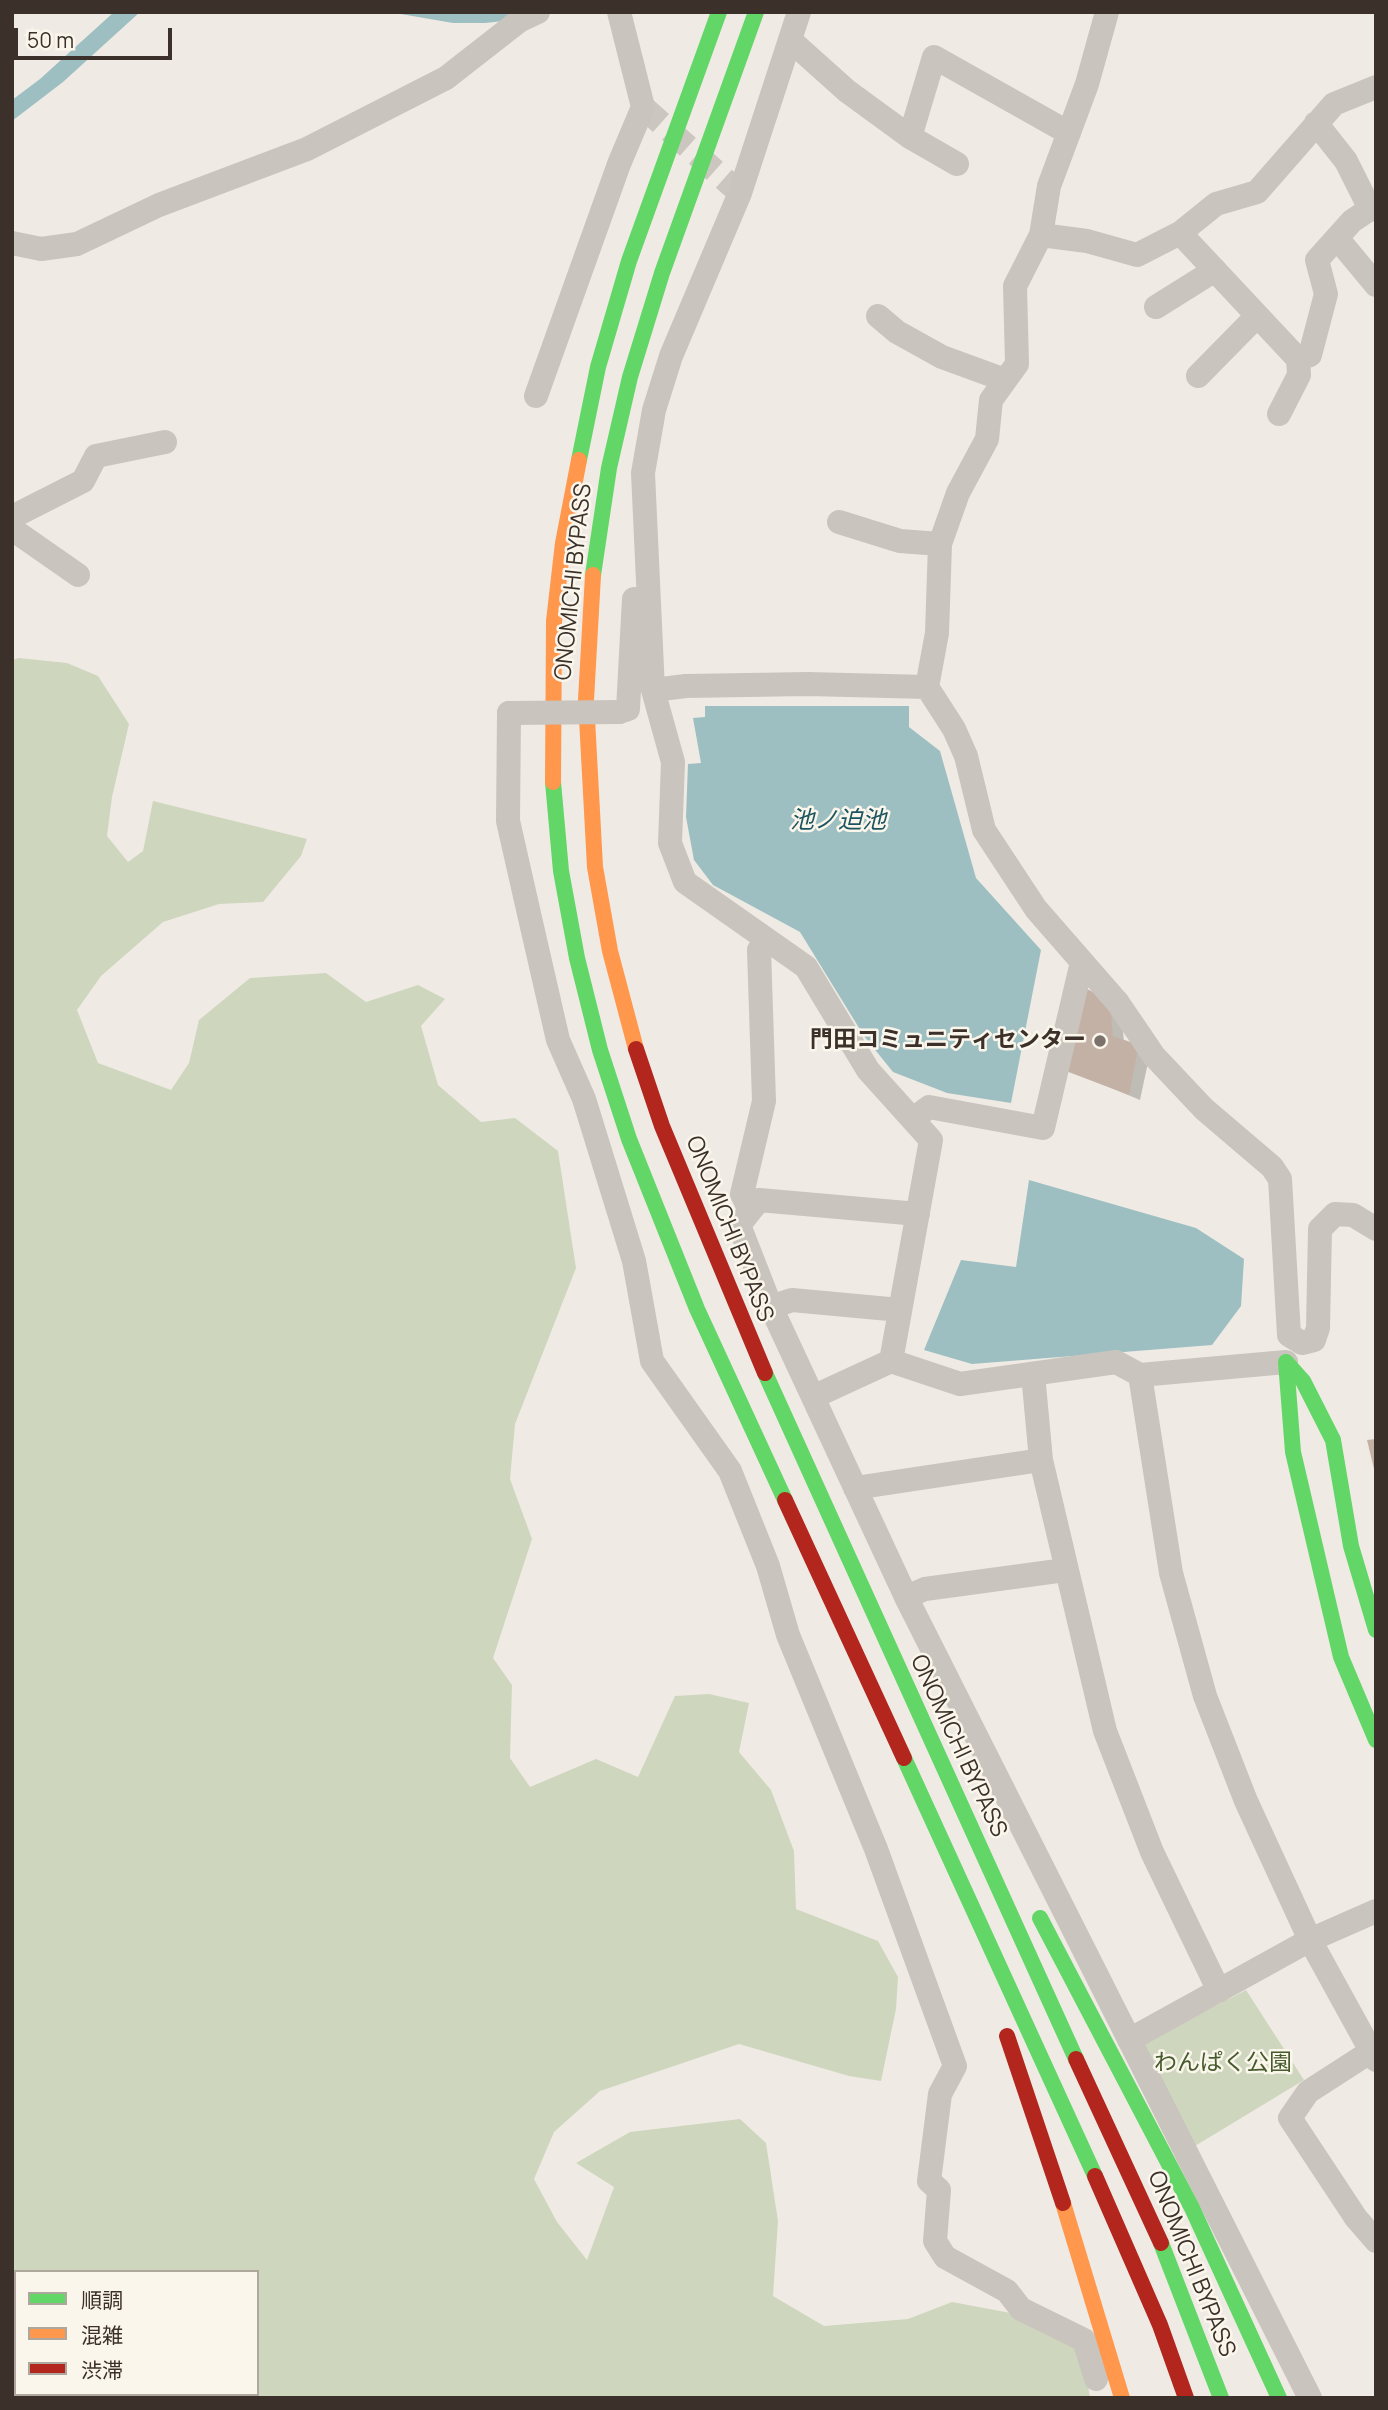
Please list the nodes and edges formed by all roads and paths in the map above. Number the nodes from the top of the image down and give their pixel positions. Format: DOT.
graph roads {
  1 [pos="538,12"];
  2 [pos="619,12"];
  3 [pos="719,12"];
  4 [pos="756,12"];
  5 [pos="799,12"];
  6 [pos="1107,12"];
  7 [pos="790,40"];
  8 [pos="1376,87"];
  9 [pos="1317,123"];
  10 [pos="1069,133"];
  11 [pos="911,137"];
  12 [pos="957,164"];
  13 [pos="1373,209"];
  14 [pos="1180,233"];
  15 [pos="1041,235"];
  16 [pos="1337,238"];
  17 [pos="12,243"];
  18 [pos="1215,270"];
  19 [pos="1376,285"];
  20 [pos="1156,307"];
  21 [pos="878,316"];
  22 [pos="1256,317"];
  23 [pos="1297,359"];
  24 [pos="1198,376"];
  25 [pos="1005,380"];
  26 [pos="536,396"];
  27 [pos="1279,414"];
  28 [pos="165,442"];
  29 [pos="12,517"];
  30 [pos="839,522"];
  31 [pos="12,529"];
  32 [pos="644,536"];
  33 [pos="940,544"];
  34 [pos="78,575"];
  35 [pos="927,687"];
  36 [pos="653,690"];
  37 [pos="766,940"];
  38 [pos="1082,962"];
  39 [pos="913,1119"];
  40 [pos="750,1211"];
  41 [pos="918,1214"];
  42 [pos="1376,1228"];
  43 [pos="771,1307"];
  44 [pos="900,1310"];
  45 [pos="891,1361"];
  46 [pos="1286,1362"];
  47 [pos="1033,1374"];
  48 [pos="1140,1375"];
  49 [pos="813,1397"];
  50 [pos="1333,1440"];
  51 [pos="1293,1452"];
  52 [pos="1041,1460"];
  53 [pos="855,1488"];
  54 [pos="844,1553"];
  55 [pos="1065,1570"];
  56 [pos="906,1597"];
  57 [pos="1376,1630"];
  58 [pos="1376,1740"];
  59 [pos="967,1778"];
  60 [pos="927,1807"];
  61 [pos="1033,1906"];
  62 [pos="1376,1911"];
  63 [pos="1310,1940"];
  64 [pos="989,1985"];
  65 [pos="1219,1991"];
  66 [pos="1003,2024"];
  67 [pos="1129,2040"];
  68 [pos="1373,2056"];
  69 [pos="1376,2241"];
  70 [pos="1102,2398"];
  71 [pos="1122,2398"];
  72 [pos="1186,2398"];
  73 [pos="1221,2398"];
  74 [pos="1279,2398"];
  75 [pos="1310,2398"];
  1 -- 17 [label="street"];
  2 -- 26 [label="street"];
  3 -- 60 [label="main road, ONOMICHI BYPASS"];
  4 -- 54 [label="main road, ONOMICHI BYPASS"];
  5 -- 7 [label="street"];
  6 -- 10 [label="street"];
  7 -- 11 [label="street"];
  7 -- 32 [label="street"];
  8 -- 9 [label="street"];
  9 -- 13 [label="street"];
  9 -- 14 [label="street"];
  10 -- 11 [label="street"];
  10 -- 15 [label="street"];
  11 -- 12 [label="street"];
  13 -- 16 [label="street"];
  14 -- 15 [label="street"];
  14 -- 18 [label="street"];
  15 -- 25 [label="street"];
  16 -- 19 [label="street"];
  16 -- 23 [label="street"];
  18 -- 20 [label="street"];
  18 -- 22 [label="street"];
  21 -- 25 [label="street"];
  22 -- 23 [label="street"];
  22 -- 24 [label="street"];
  23 -- 27 [label="street"];
  25 -- 33 [label="street"];
  28 -- 29 [label="street"];
  30 -- 33 [label="street"];
  31 -- 34 [label="street"];
  32 -- 36 [label="street"];
  32 -- 70 [label="street, bridge"];
  33 -- 35 [label="street"];
  35 -- 36 [label="street"];
  35 -- 38 [label="street"];
  36 -- 37 [label="street"];
  37 -- 39 [label="street"];
  37 -- 40 [label="street"];
  38 -- 39 [label="street"];
  38 -- 42 [label="street"];
  39 -- 41 [label="street"];
  40 -- 41 [label="street"];
  40 -- 43 [label="street"];
  41 -- 44 [label="street"];
  43 -- 44 [label="street"];
  43 -- 49 [label="street"];
  44 -- 45 [label="street"];
  45 -- 47 [label="street"];
  45 -- 49 [label="street"];
  46 -- 48 [label="street"];
  46 -- 50 [label="main road"];
  46 -- 51 [label="main road"];
  47 -- 48 [label="street"];
  47 -- 52 [label="street"];
  48 -- 63 [label="street"];
  49 -- 53 [label="street"];
  50 -- 51 [label="main road"];
  50 -- 57 [label="main road"];
  51 -- 58 [label="main road"];
  52 -- 53 [label="street"];
  52 -- 55 [label="street"];
  53 -- 56 [label="street"];
  54 -- 59 [label="main road"];
  54 -- 73 [label="main road, ONOMICHI BYPASS"];
  55 -- 56 [label="street"];
  55 -- 65 [label="street"];
  56 -- 67 [label="street"];
  60 -- 64 [label="main road"];
  60 -- 72 [label="main road, ONOMICHI BYPASS"];
  61 -- 74 [label="main road"];
  62 -- 63 [label="street"];
  63 -- 65 [label="street"];
  63 -- 68 [label="street"];
  65 -- 67 [label="street"];
  66 -- 71 [label="main road"];
  67 -- 75 [label="street"];
  68 -- 69 [label="street"];
}
